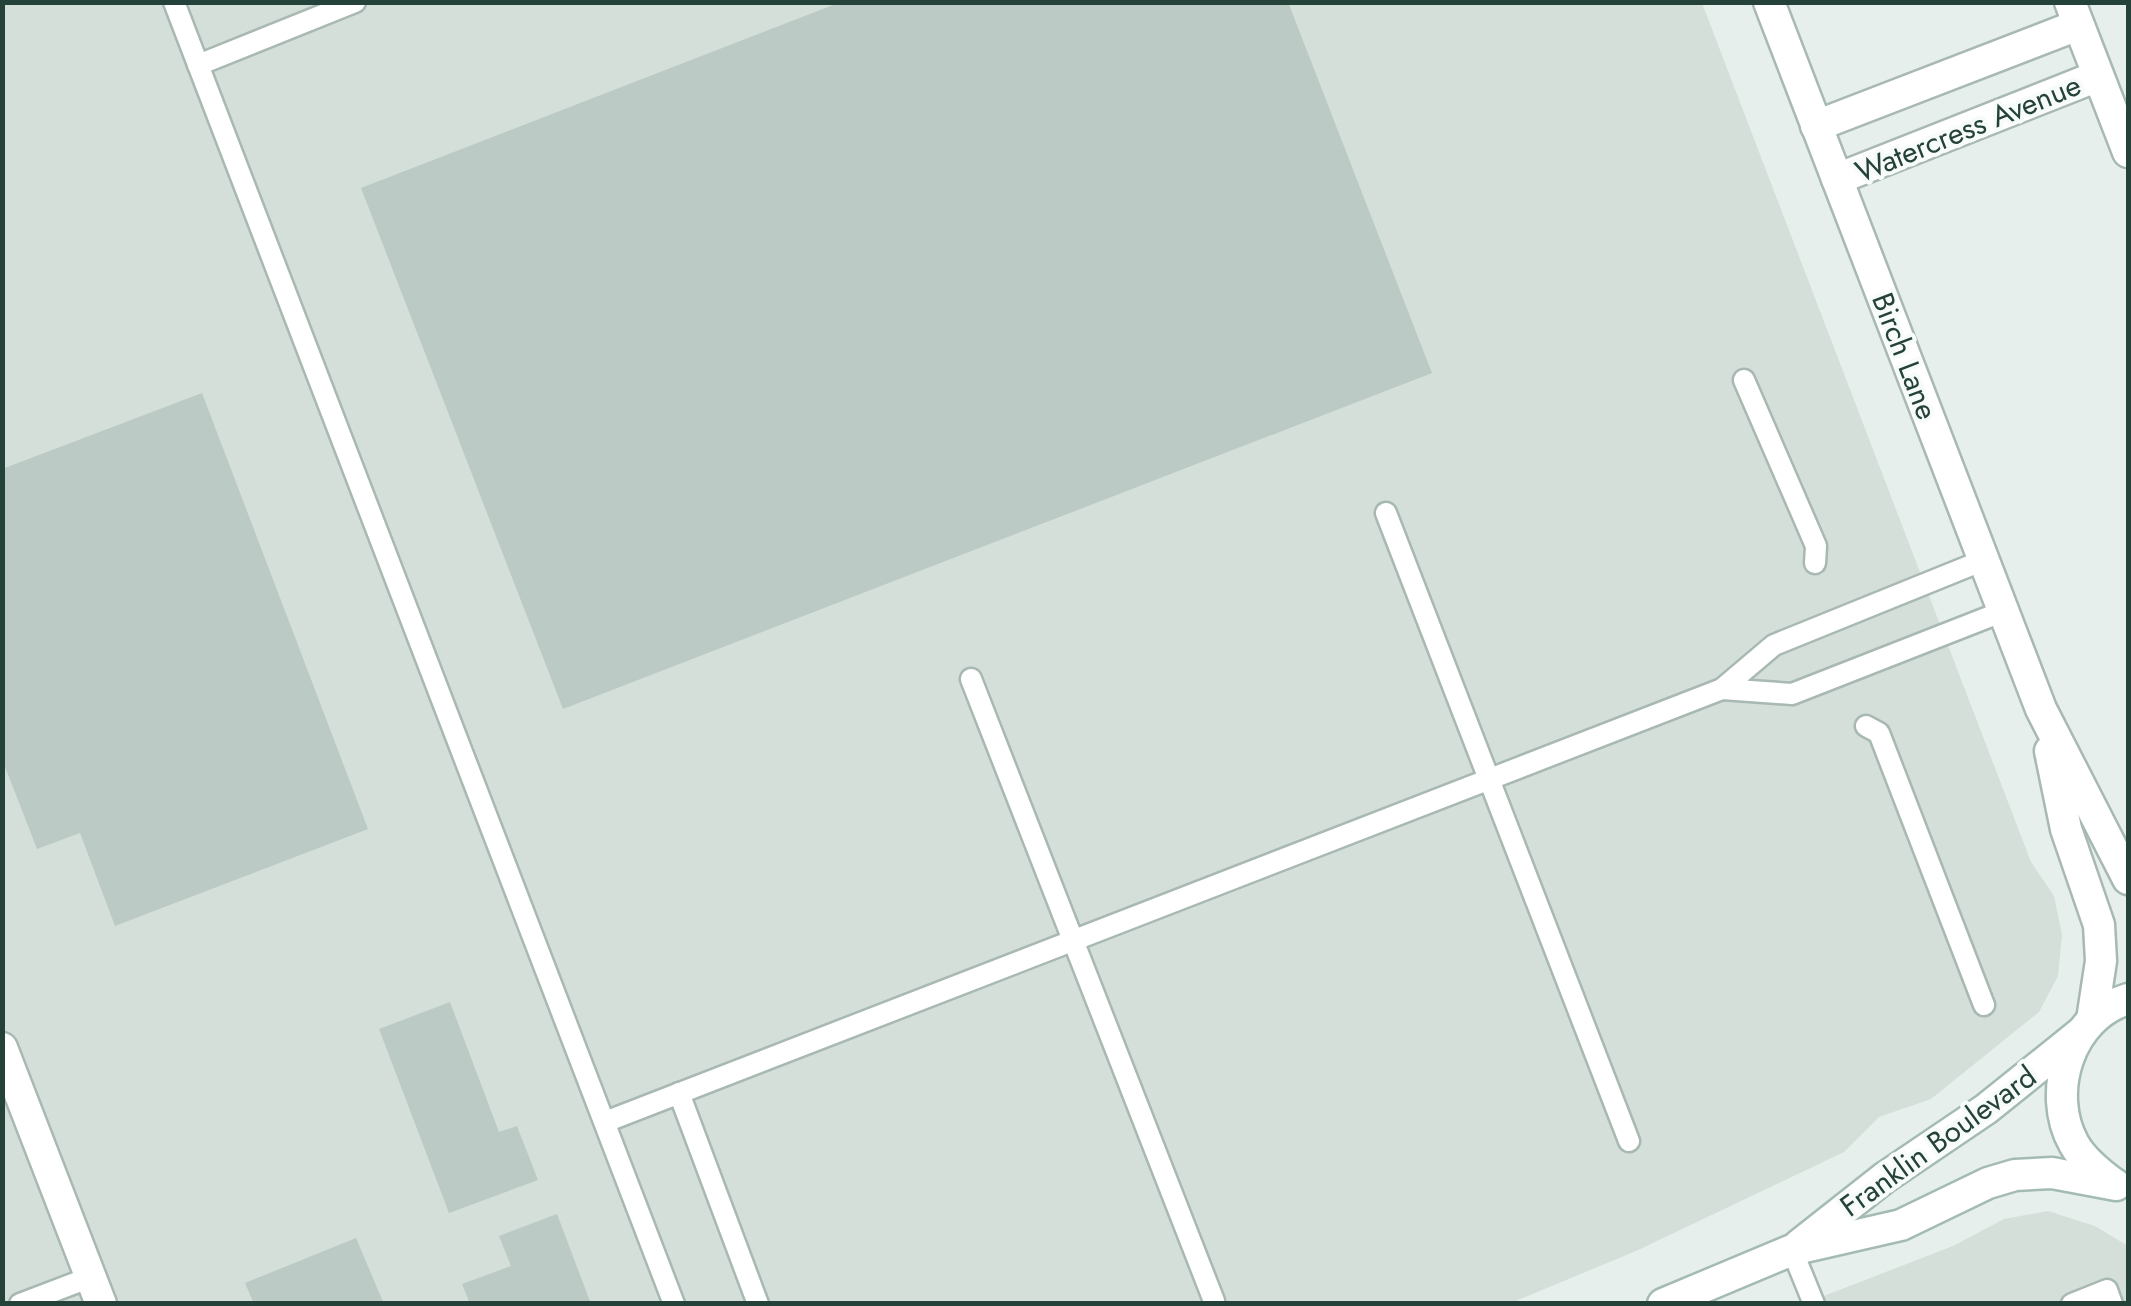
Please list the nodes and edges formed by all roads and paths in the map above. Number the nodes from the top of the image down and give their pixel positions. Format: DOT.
graph roads {
  1 [pos="174,2"];
  2 [pos="355,2"];
  3 [pos="1769,2"];
  4 [pos="2074,14"];
  5 [pos="198,65"];
  6 [pos="2098,76"];
  7 [pos="1816,126"];
  8 [pos="2128,152"];
  9 [pos="1837,179"];
  10 [pos="1744,380"];
  11 [pos="1386,513"];
  12 [pos="1984,560"];
  13 [pos="1815,564"];
  14 [pos="2004,610"];
  15 [pos="971,679"];
  16 [pos="1722,689"];
  17 [pos="2041,709"];
  18 [pos="1866,726"];
  19 [pos="1488,779"];
  20 [pos="2128,879"];
  21 [pos="1073,940"];
  22 [pos="2128,1000"];
  23 [pos="1984,1005"];
  24 [pos="2087,1026"];
  25 [pos="2,1048"];
  26 [pos="679,1094"];
  27 [pos="605,1122"];
  28 [pos="1629,1141"];
  29 [pos="2122,1187"];
  30 [pos="1792,1250"];
  31 [pos="96,1290"];
  32 [pos="1214,1300"];
  33 [pos="20,1304"];
  34 [pos="674,1304"];
  35 [pos="758,1304"];
  36 [pos="1663,1304"];
  37 [pos="1814,1304"];
  38 [pos="2072,1304"];
  39 [pos="2112,1304"];
  1 -- 5 [label="lane"];
  2 -- 5 [label="lane"];
  3 -- 7 [label="street, Birch Lane"];
  4 -- 6 [label="street, Watercress Avenue"];
  4 -- 7 [label="street, Watercress Avenue"];
  5 -- 27 [label="lane"];
  6 -- 8 [label="street, Watercress Avenue"];
  6 -- 9 [label="street, Watercress Avenue"];
  7 -- 9 [label="street, Birch Lane"];
  9 -- 12 [label="street, Birch Lane"];
  10 -- 13 [label="lane"];
  11 -- 19 [label="lane"];
  12 -- 14 [label="street, Birch Lane"];
  12 -- 16 [label="lane"];
  14 -- 16 [label="lane"];
  14 -- 17 [label="street, Birch Lane"];
  15 -- 21 [label="lane"];
  16 -- 19 [label="lane"];
  17 -- 20 [label="street, Birch Lane"];
  17 -- 24 [label="street, Birch Lane"];
  18 -- 23 [label="lane"];
  19 -- 21 [label="lane"];
  19 -- 28 [label="lane"];
  21 -- 26 [label="lane"];
  21 -- 32 [label="lane"];
  22 -- 24 [label="street, Franklin Boulevard"];
  24 -- 29 [label="street, Birch Lane"];
  24 -- 30 [label="street, Franklin Boulevard"];
  25 -- 31 [label="street"];
  26 -- 27 [label="lane"];
  26 -- 35 [label="lane"];
  27 -- 34 [label="lane"];
  29 -- 30 [label="street, Franklin Boulevard"];
  30 -- 36 [label="street, Franklin Boulevard"];
  30 -- 37 [label="lane"];
  31 -- 33 [label="lane"];
  38 -- 39 [label="lane"];
}
